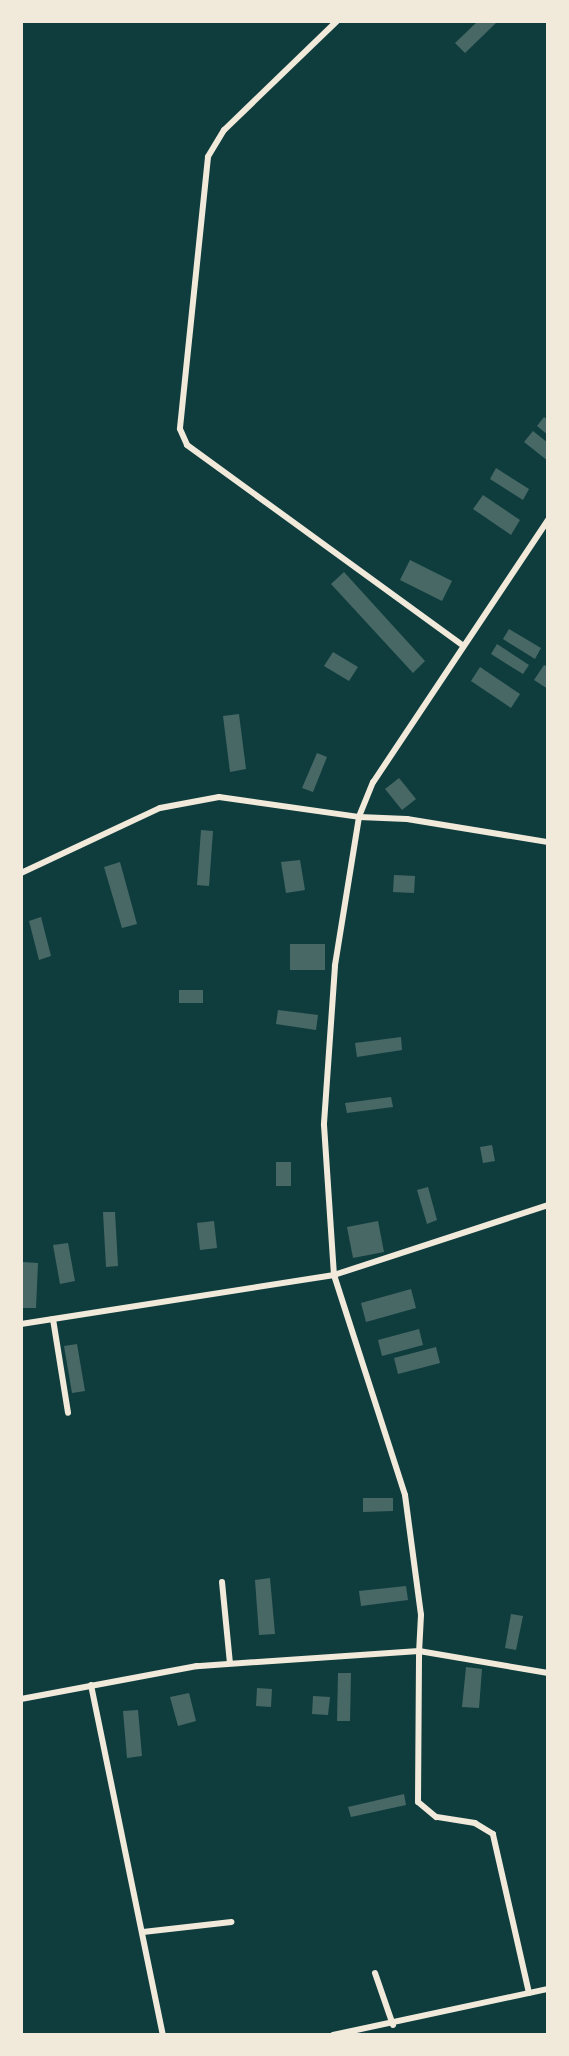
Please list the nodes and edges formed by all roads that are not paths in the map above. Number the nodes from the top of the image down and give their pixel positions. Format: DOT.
graph roads {
  1 [pos="337,21"];
  2 [pos="548,520"];
  3 [pos="462,645"];
  4 [pos="359,817"];
  5 [pos="548,842"];
  6 [pos="21,873"];
  7 [pos="548,1205"];
  8 [pos="334,1275"];
  9 [pos="53,1319"];
  10 [pos="21,1324"];
  11 [pos="68,1413"];
  12 [pos="222,1582"];
  13 [pos="419,1651"];
  14 [pos="230,1663"];
  15 [pos="548,1673"];
  16 [pos="91,1685"];
  17 [pos="21,1699"];
  18 [pos="231,1922"];
  19 [pos="143,1931"];
  20 [pos="375,1973"];
  21 [pos="548,1989"];
  22 [pos="529,1993"];
  23 [pos="393,2025"];
  24 [pos="163,2035"];
  25 [pos="333,2035"];
  1 -- 3 [label="street"];
  2 -- 3 [label="street"];
  3 -- 4 [label="street"];
  4 -- 5 [label="street"];
  4 -- 6 [label="street"];
  4 -- 8 [label="street"];
  7 -- 8 [label="street"];
  8 -- 9 [label="street"];
  8 -- 13 [label="street"];
  9 -- 10 [label="street"];
  9 -- 11 [label="street"];
  12 -- 14 [label="street"];
  13 -- 14 [label="street"];
  13 -- 15 [label="street"];
  13 -- 22 [label="street"];
  14 -- 16 [label="street"];
  16 -- 17 [label="street"];
  16 -- 19 [label="street"];
  18 -- 19 [label="street"];
  19 -- 24 [label="street"];
  20 -- 23 [label="street"];
  21 -- 22 [label="street"];
  22 -- 23 [label="street"];
  23 -- 25 [label="street"];
}
